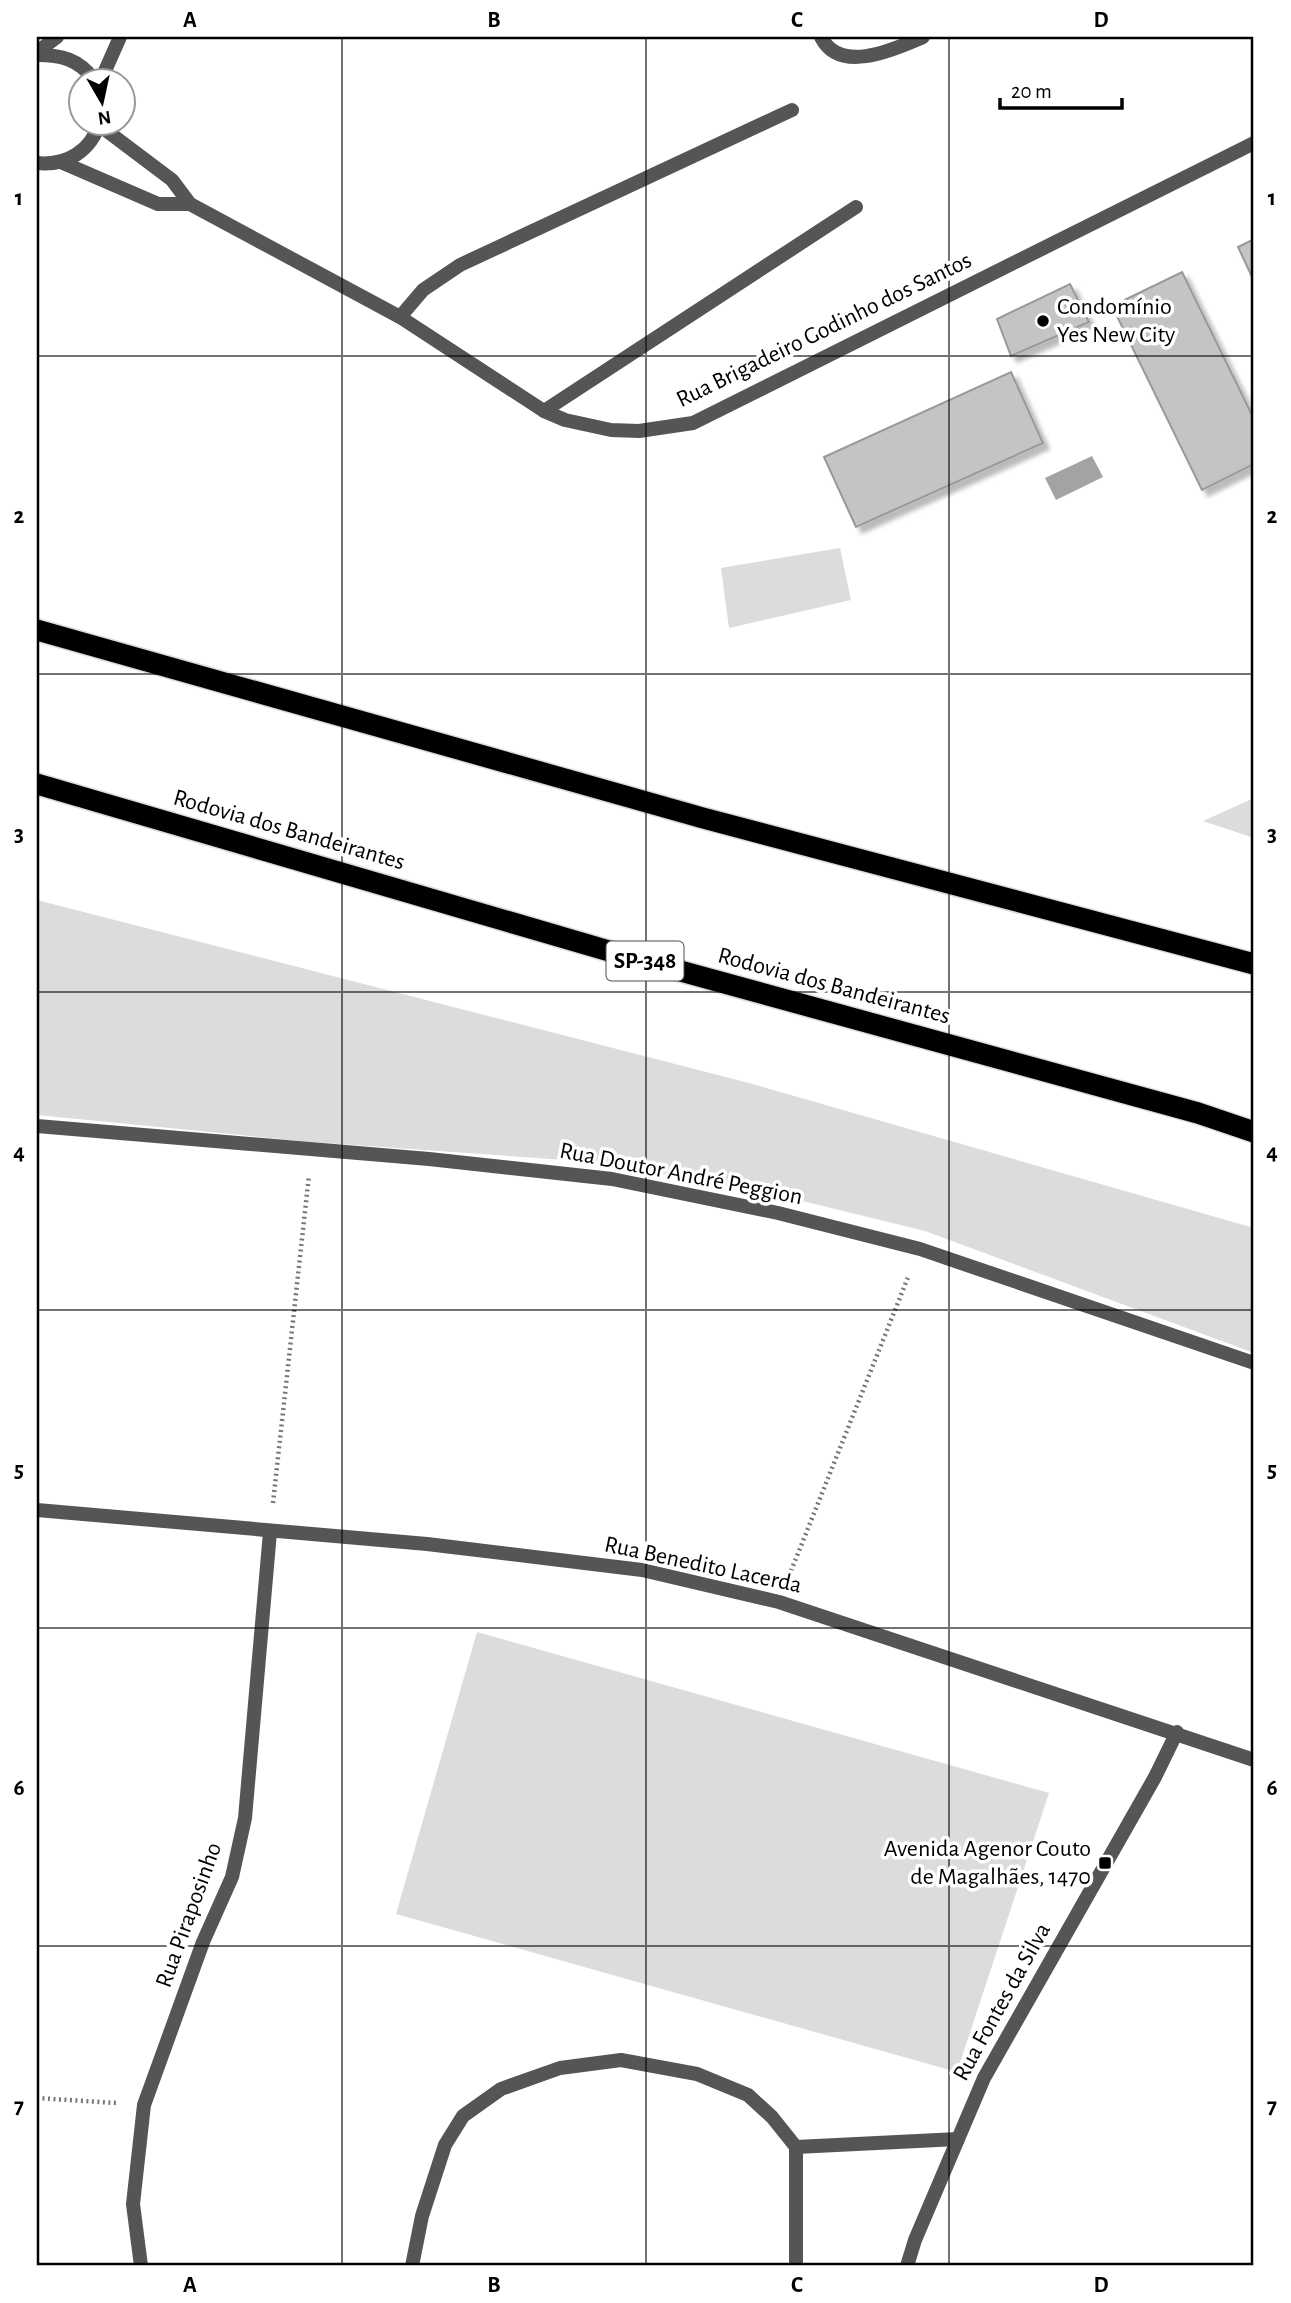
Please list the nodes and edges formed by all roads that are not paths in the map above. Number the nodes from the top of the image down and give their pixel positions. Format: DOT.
graph roads {
  1 [pos="57,37"];
  2 [pos="120,37"];
  3 [pos="821,37"];
  4 [pos="923,37"];
  5 [pos="37,53"];
  6 [pos="81,66"];
  7 [pos="107,66"];
  8 [pos="792,110"];
  9 [pos="95,136"];
  10 [pos="115,136"];
  11 [pos="1254,143"];
  12 [pos="61,162"];
  13 [pos="37,163"];
  14 [pos="190,204"];
  15 [pos="856,207"];
  16 [pos="400,317"];
  17 [pos="544,411"];
  18 [pos="37,630"];
  19 [pos="37,784"];
  20 [pos="1254,964"];
  21 [pos="37,1126"];
  22 [pos="1254,1132"];
  23 [pos="1254,1363"];
  24 [pos="37,1510"];
  25 [pos="270,1532"];
  26 [pos="1177,1732"];
  27 [pos="1254,1760"];
  28 [pos="958,2139"];
  29 [pos="796,2147"];
  30 [pos="141,2266"];
  31 [pos="412,2266"];
  32 [pos="796,2266"];
  33 [pos="907,2266"];
  1 -- 5 [label="street"];
  2 -- 7 [label="street"];
  3 -- 4 [label="street"];
  5 -- 6 [label="street"];
  8 -- 16 [label="street"];
  9 -- 12 [label="street"];
  10 -- 14 [label="street, Rua Brigadeiro Godinho dos Santos"];
  11 -- 17 [label="street, Rua Brigadeiro Godinho dos Santos"];
  12 -- 13 [label="street"];
  12 -- 14 [label="street, Rua Brigadeiro Godinho dos Santos"];
  14 -- 16 [label="street, Rua Brigadeiro Godinho dos Santos"];
  15 -- 17 [label="street"];
  16 -- 17 [label="street, Rua Brigadeiro Godinho dos Santos"];
  18 -- 20 [label="highway"];
  19 -- 22 [label="highway, Rodovia dos Bandeirantes / SP-348"];
  21 -- 23 [label="street, Rua Doutor André Peggion"];
  24 -- 25 [label="street, Rua Benedito Lacerda"];
  25 -- 26 [label="street, Rua Benedito Lacerda"];
  25 -- 30 [label="street, Rua Piraposinho"];
  26 -- 27 [label="street, Rua Benedito Lacerda"];
  26 -- 28 [label="street, Rua Fontes da Silva"];
  28 -- 29 [label="street"];
  28 -- 33 [label="street, Rua Fontes da Silva"];
  29 -- 31 [label="street"];
  29 -- 32 [label="street"];
}
